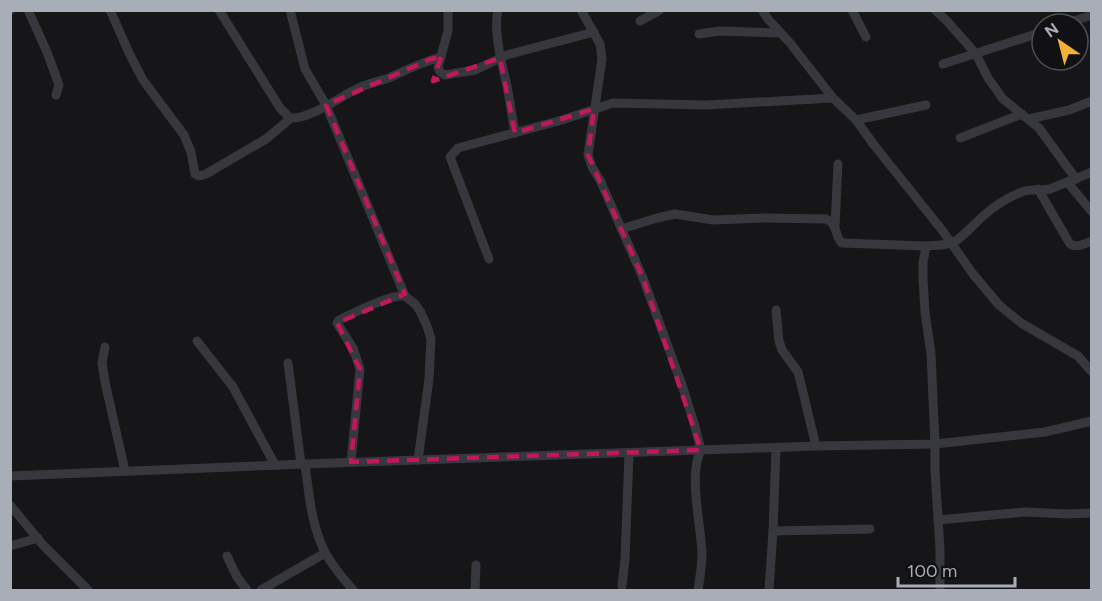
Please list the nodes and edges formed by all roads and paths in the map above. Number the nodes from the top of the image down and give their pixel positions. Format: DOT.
graph roads {
  1 [pos="28,10"];
  2 [pos="110,10"];
  3 [pos="219,10"];
  4 [pos="290,10"];
  5 [pos="448,10"];
  6 [pos="498,10"];
  7 [pos="581,10"];
  8 [pos="660,10"];
  9 [pos="762,10"];
  10 [pos="852,10"];
  11 [pos="935,10"];
  12 [pos="640,21"];
  13 [pos="594,32"];
  14 [pos="780,33"];
  15 [pos="699,34"];
  16 [pos="1030,36"];
  17 [pos="866,37"];
  18 [pos="976,54"];
  19 [pos="441,57"];
  20 [pos="500,58"];
  21 [pos="943,64"];
  22 [pos="597,92"];
  23 [pos="56,95"];
  24 [pos="833,98"];
  25 [pos="1092,101"];
  26 [pos="613,103"];
  27 [pos="326,105"];
  28 [pos="926,105"];
  29 [pos="594,110"];
  30 [pos="291,117"];
  31 [pos="1026,117"];
  32 [pos="856,120"];
  33 [pos="515,133"];
  34 [pos="960,138"];
  35 [pos="838,165"];
  36 [pos="1092,172"];
  37 [pos="1072,181"];
  38 [pos="1038,189"];
  39 [pos="1092,212"];
  40 [pos="835,226"];
  41 [pos="621,229"];
  42 [pos="1092,241"];
  43 [pos="951,243"];
  44 [pos="926,246"];
  45 [pos="489,259"];
  46 [pos="405,296"];
  47 [pos="776,310"];
  48 [pos="197,341"];
  49 [pos="105,347"];
  50 [pos="288,363"];
  51 [pos="1092,372"];
  52 [pos="1092,421"];
  53 [pos="935,444"];
  54 [pos="816,446"];
  55 [pos="776,448"];
  56 [pos="701,450"];
  57 [pos="629,453"];
  58 [pos="418,460"];
  59 [pos="351,462"];
  60 [pos="303,464"];
  61 [pos="275,465"];
  62 [pos="125,471"];
  63 [pos="10,476"];
  64 [pos="10,505"];
  65 [pos="1092,513"];
  66 [pos="938,520"];
  67 [pos="870,529"];
  68 [pos="773,531"];
  69 [pos="38,538"];
  70 [pos="10,546"];
  71 [pos="325,553"];
  72 [pos="227,556"];
  73 [pos="476,565"];
  74 [pos="622,586"];
  75 [pos="88,591"];
  76 [pos="247,591"];
  77 [pos="261,591"];
  78 [pos="352,591"];
  79 [pos="475,591"];
  80 [pos="698,591"];
  81 [pos="769,591"];
  82 [pos="940,591"];
  1 -- 23 [label="street"];
  2 -- 30 [label="street"];
  3 -- 30 [label="street"];
  4 -- 27 [label="street"];
  5 -- 19 [label="street"];
  6 -- 20 [label="street"];
  7 -- 13 [label="street"];
  8 -- 12 [label="street"];
  9 -- 14 [label="street"];
  10 -- 17 [label="street"];
  11 -- 18 [label="street"];
  13 -- 20 [label="street"];
  13 -- 22 [label="street"];
  14 -- 15 [label="street"];
  14 -- 24 [label="street"];
  16 -- 18 [label="street"];
  18 -- 21 [label="street"];
  18 -- 31 [label="street"];
  19 -- 20 [label="street"];
  19 -- 27 [label="street"];
  20 -- 33 [label="street"];
  22 -- 26 [label="street"];
  22 -- 29 [label="street"];
  24 -- 26 [label="street"];
  24 -- 32 [label="street"];
  25 -- 31 [label="street"];
  26 -- 29 [label="street"];
  27 -- 30 [label="street"];
  27 -- 46 [label="street"];
  28 -- 32 [label="street"];
  29 -- 33 [label="street"];
  29 -- 41 [label="street"];
  31 -- 34 [label="street"];
  31 -- 37 [label="street"];
  32 -- 43 [label="street"];
  33 -- 45 [label="street"];
  35 -- 40 [label="street"];
  36 -- 37 [label="street"];
  37 -- 38 [label="street"];
  37 -- 39 [label="street"];
  38 -- 42 [label="street"];
  38 -- 43 [label="street"];
  40 -- 41 [label="street"];
  40 -- 44 [label="street"];
  41 -- 56 [label="street"];
  43 -- 44 [label="street"];
  43 -- 51 [label="street"];
  44 -- 53 [label="street"];
  46 -- 58 [label="street"];
  46 -- 59 [label="street"];
  47 -- 54 [label="street"];
  48 -- 61 [label="street"];
  49 -- 62 [label="street"];
  50 -- 60 [label="street"];
  52 -- 53 [label="street"];
  53 -- 54 [label="street"];
  53 -- 66 [label="street"];
  54 -- 55 [label="street"];
  55 -- 56 [label="street"];
  55 -- 68 [label="street"];
  56 -- 57 [label="street"];
  56 -- 80 [label="street"];
  57 -- 58 [label="street"];
  57 -- 74 [label="street"];
  58 -- 59 [label="street"];
  59 -- 60 [label="street"];
  60 -- 61 [label="street"];
  60 -- 71 [label="street"];
  61 -- 62 [label="street"];
  62 -- 63 [label="street"];
  64 -- 69 [label="street"];
  65 -- 66 [label="street"];
  66 -- 82 [label="street"];
  67 -- 68 [label="street"];
  68 -- 81 [label="street"];
  69 -- 70 [label="street"];
  69 -- 75 [label="street"];
  71 -- 77 [label="street"];
  71 -- 78 [label="street"];
  72 -- 76 [label="street"];
  73 -- 79 [label="street"];
}
